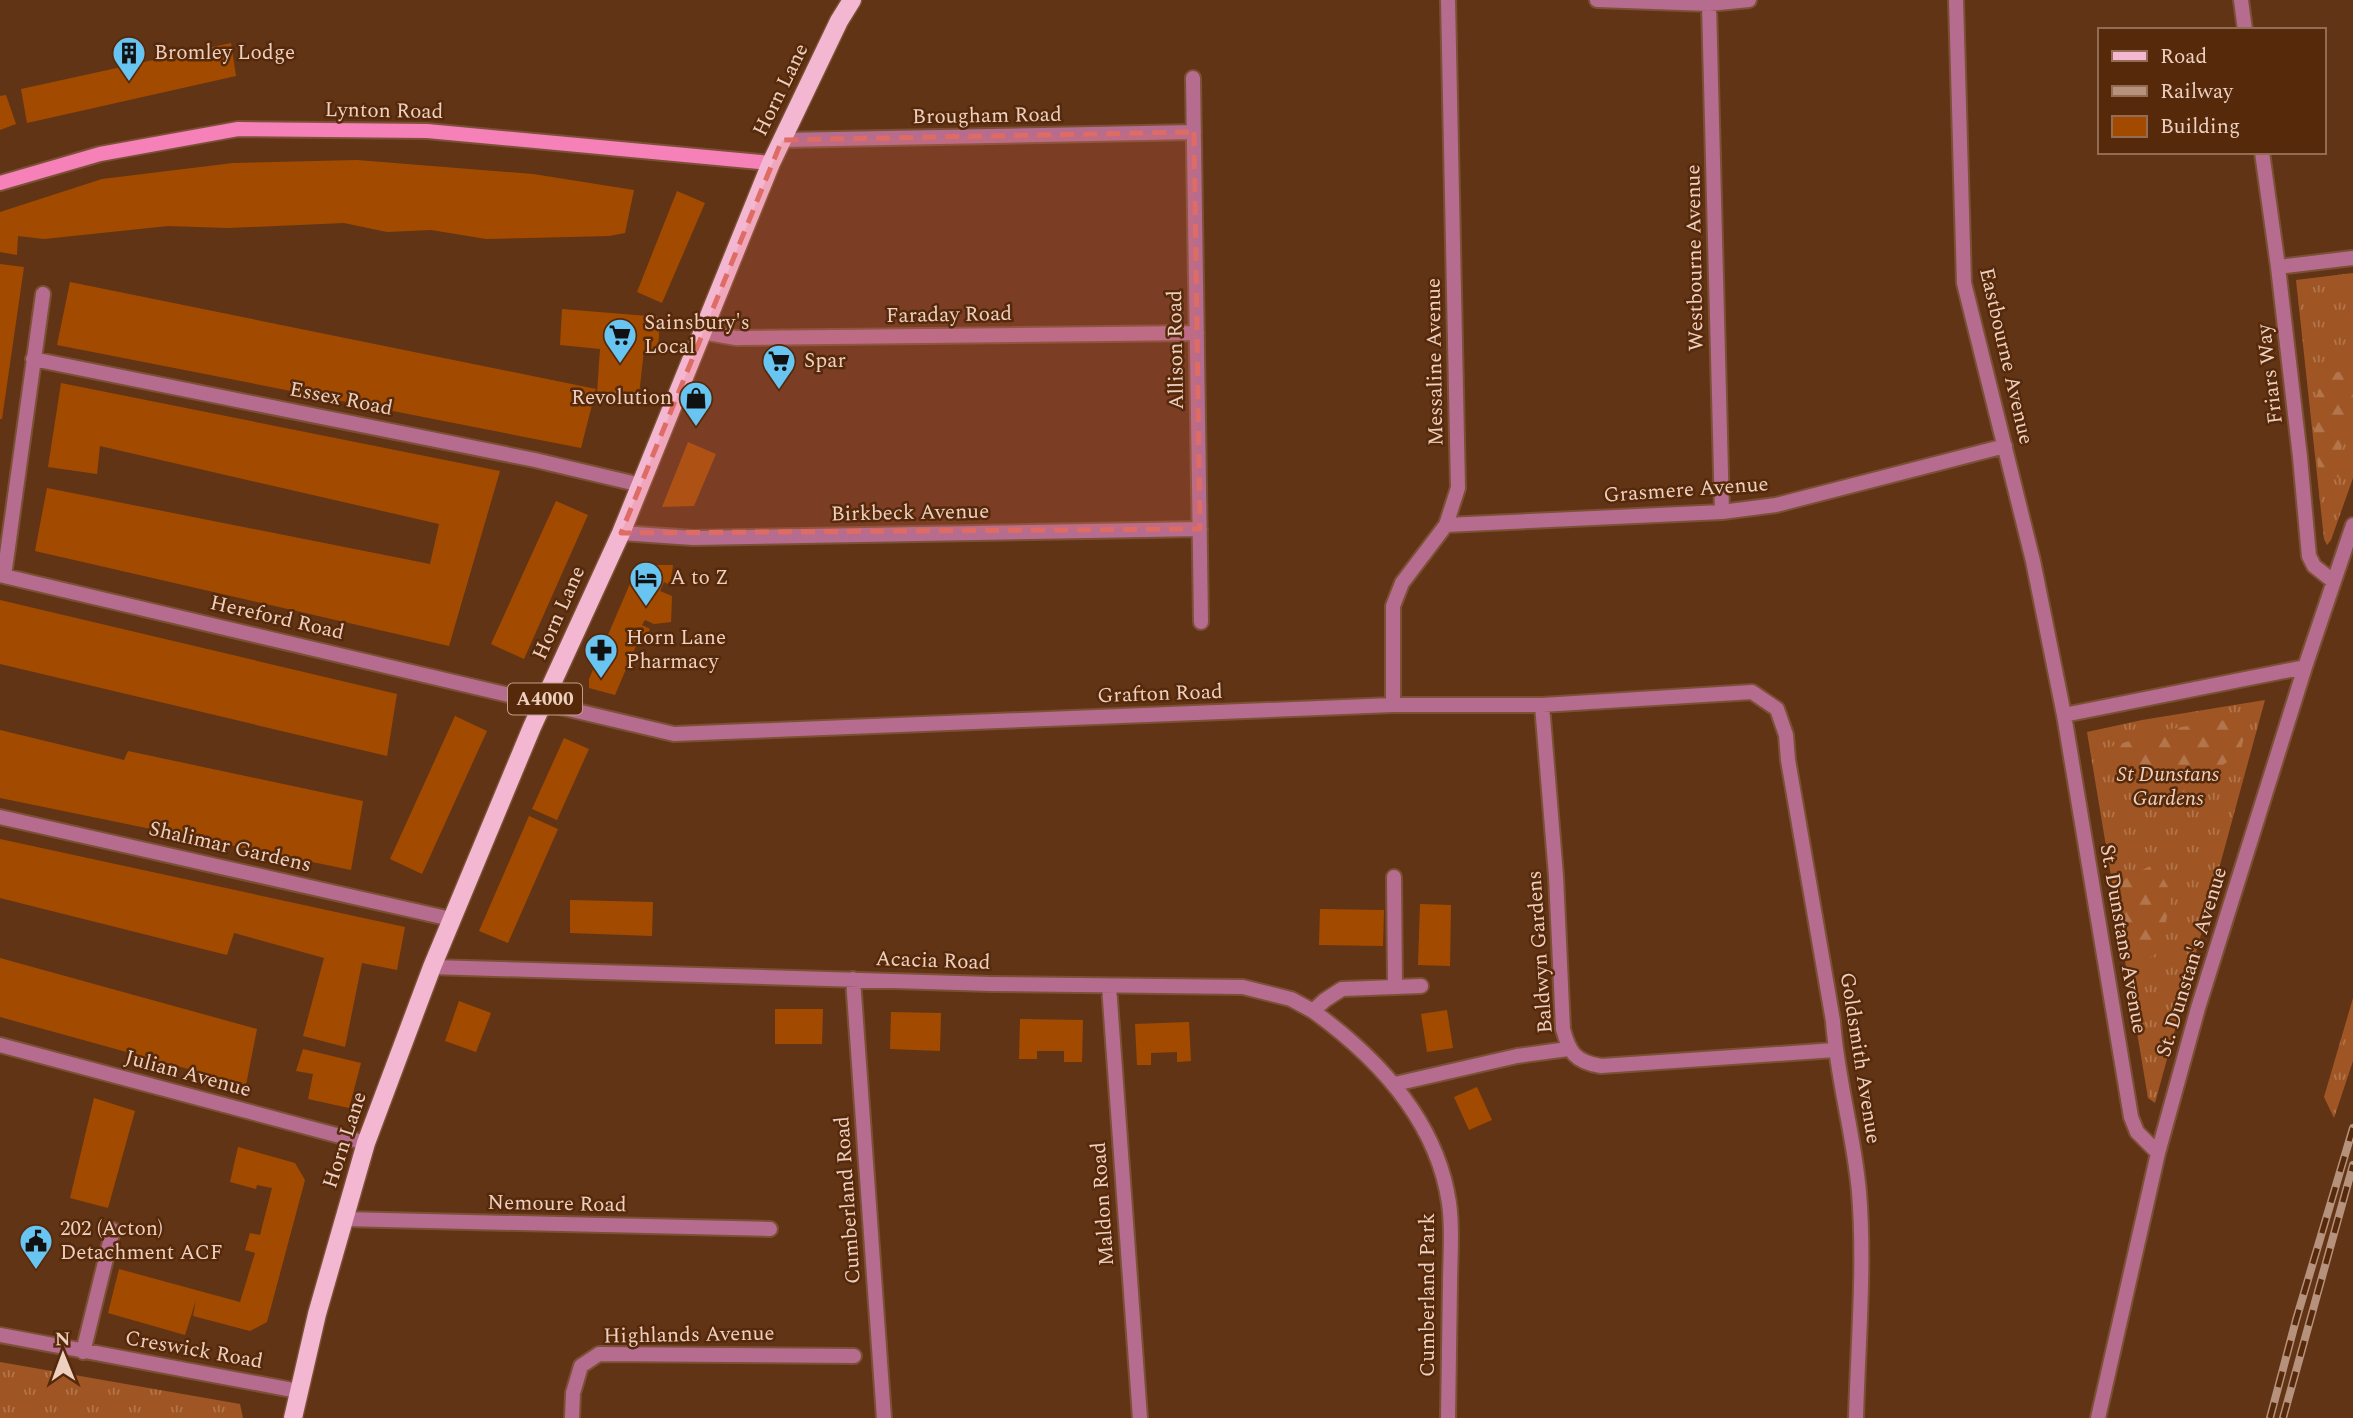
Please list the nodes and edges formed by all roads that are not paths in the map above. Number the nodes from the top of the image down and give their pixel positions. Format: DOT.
graph roads {
  1 [pos="852,0"];
  2 [pos="1448,0"];
  3 [pos="1597,0"];
  4 [pos="1749,0"];
  5 [pos="1956,0"];
  6 [pos="2241,0"];
  7 [pos="1709,4"];
  8 [pos="2245,28"];
  9 [pos="1193,78"];
  10 [pos="1194,132"];
  11 [pos="782,140"];
  12 [pos="2262,154"];
  13 [pos="771,163"];
  14 [pos="0,183"];
  15 [pos="2353,258"];
  16 [pos="2278,267"];
  17 [pos="43,294"];
  18 [pos="702,332"];
  19 [pos="1197,333"];
  20 [pos="33,359"];
  21 [pos="2005,446"];
  22 [pos="640,485"];
  23 [pos="1722,512"];
  24 [pos="1446,525"];
  25 [pos="2353,525"];
  26 [pos="1200,529"];
  27 [pos="621,533"];
  28 [pos="2,576"];
  29 [pos="2333,581"];
  30 [pos="1201,622"];
  31 [pos="2305,667"];
  32 [pos="544,702"];
  33 [pos="1394,705"];
  34 [pos="1542,705"];
  35 [pos="1777,709"];
  36 [pos="2064,715"];
  37 [pos="0,817"];
  38 [pos="1394,877"];
  39 [pos="451,919"];
  40 [pos="432,967"];
  41 [pos="853,979"];
  42 [pos="1109,986"];
  43 [pos="1395,986"];
  44 [pos="1421,986"];
  45 [pos="1313,1011"];
  46 [pos="0,1045"];
  47 [pos="1568,1049"];
  48 [pos="1835,1050"];
  49 [pos="1395,1084"];
  50 [pos="366,1143"];
  51 [pos="2158,1153"];
  52 [pos="344,1219"];
  53 [pos="770,1229"];
  54 [pos="113,1230"];
  55 [pos="0,1335"];
  56 [pos="83,1352"];
  57 [pos="854,1356"];
  58 [pos="298,1391"];
  59 [pos="293,1418"];
  60 [pos="572,1418"];
  61 [pos="884,1418"];
  62 [pos="1140,1418"];
  63 [pos="1448,1418"];
  64 [pos="1856,1418"];
  65 [pos="2098,1418"];
  1 -- 11 [label="main road, Horn Lane / A4000"];
  2 -- 24 [label="street, Messaline Avenue"];
  3 -- 7 [label="street"];
  4 -- 7 [label="street"];
  5 -- 21 [label="street, Eastbourne Avenue"];
  6 -- 8 [label="street"];
  7 -- 23 [label="street, Westbourne Avenue"];
  9 -- 10 [label="street, Allison Road"];
  10 -- 11 [label="street, Brougham Road"];
  10 -- 19 [label="street, Allison Road"];
  11 -- 13 [label="main road, Horn Lane / A4000"];
  12 -- 16 [label="street, Friars Way"];
  13 -- 14 [label="street, Lynton Road"];
  13 -- 18 [label="main road, Horn Lane / A4000"];
  15 -- 16 [label="street"];
  16 -- 29 [label="street, Friars Way"];
  17 -- 20 [label="street"];
  18 -- 19 [label="street, Faraday Road"];
  18 -- 22 [label="main road, Horn Lane / A4000"];
  19 -- 26 [label="street, Allison Road"];
  20 -- 22 [label="street, Essex Road"];
  20 -- 28 [label="street"];
  21 -- 23 [label="street, Grasmere Avenue"];
  21 -- 36 [label="street, Eastbourne Avenue"];
  22 -- 27 [label="main road, Horn Lane / A4000"];
  23 -- 24 [label="street, Grasmere Avenue"];
  24 -- 33 [label="street, Messaline Avenue"];
  25 -- 29 [label="street, St. Dunstan's Avenue"];
  26 -- 27 [label="street, Birkbeck Avenue"];
  26 -- 30 [label="street, Allison Road"];
  27 -- 32 [label="main road, Horn Lane / A4000"];
  28 -- 32 [label="street, Hereford Road"];
  29 -- 31 [label="street, St. Dunstan's Avenue"];
  31 -- 36 [label="street"];
  31 -- 51 [label="street, St. Dunstan's Avenue"];
  32 -- 33 [label="street, Grafton Road"];
  32 -- 39 [label="main road, Horn Lane / A4000"];
  33 -- 34 [label="street, Grafton Road"];
  34 -- 35 [label="street, Grafton Road"];
  34 -- 47 [label="street, Baldwyn Gardens"];
  35 -- 48 [label="street, Goldsmith Avenue"];
  36 -- 51 [label="street, St. Dunstans Avenue"];
  37 -- 39 [label="street, Shalimar Gardens"];
  38 -- 43 [label="street"];
  39 -- 40 [label="main road, Horn Lane / A4000"];
  40 -- 41 [label="street, Acacia Road"];
  40 -- 50 [label="main road, Horn Lane / A4000"];
  41 -- 42 [label="street, Acacia Road"];
  41 -- 61 [label="street, Cumberland Road"];
  42 -- 45 [label="street, Acacia Road"];
  42 -- 62 [label="street, Maldon Road"];
  43 -- 44 [label="street"];
  43 -- 45 [label="street"];
  45 -- 49 [label="street, Cumberland Park"];
  46 -- 50 [label="street, Julian Avenue"];
  47 -- 48 [label="street, Baldwyn Gardens"];
  47 -- 49 [label="street"];
  48 -- 64 [label="street, Goldsmith Avenue"];
  49 -- 63 [label="street, Cumberland Park"];
  50 -- 52 [label="main road, Horn Lane / A4000"];
  51 -- 65 [label="street, St. Dunstan's Avenue"];
  52 -- 53 [label="street, Nemoure Road"];
  52 -- 58 [label="main road, Horn Lane / A4000"];
  54 -- 56 [label="street"];
  55 -- 56 [label="street, Creswick Road"];
  56 -- 58 [label="street, Creswick Road"];
  57 -- 60 [label="street, Highlands Avenue"];
  58 -- 59 [label="main road, Horn Lane / A4000"];
}
